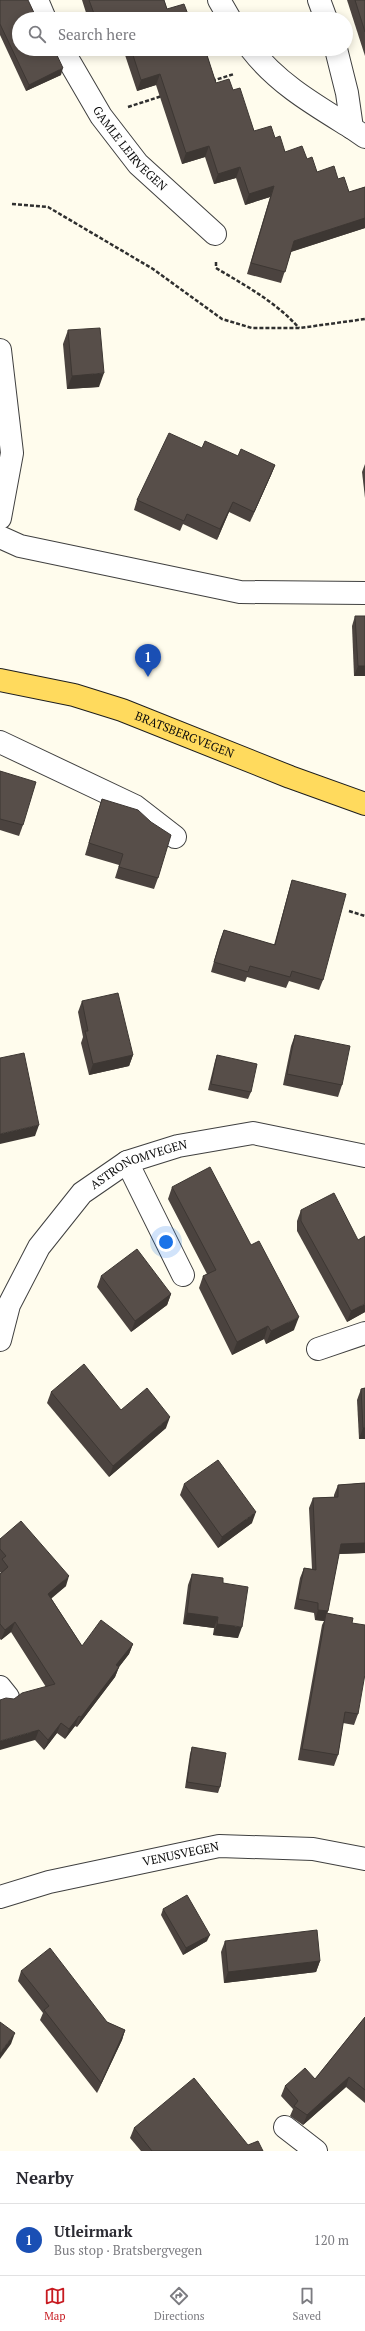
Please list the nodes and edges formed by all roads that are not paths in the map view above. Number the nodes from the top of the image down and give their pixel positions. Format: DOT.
graph roads {
  1 [pos="37,0"];
  2 [pos="219,0"];
  3 [pos="319,0"];
  4 [pos="41,12"];
  5 [pos="226,12"];
  6 [pos="323,12"];
  7 [pos="66,56"];
  8 [pos="338,56"];
  9 [pos="257,57"];
  10 [pos="359,132"];
  11 [pos="215,234"];
  12 [pos="0,350"];
  13 [pos="0,518"];
  14 [pos="0,537"];
  15 [pos="365,593"];
  16 [pos="0,680"];
  17 [pos="0,742"];
  18 [pos="365,804"];
  19 [pos="175,837"];
  20 [pos="365,1156"];
  21 [pos="127,1162"];
  22 [pos="183,1275"];
  23 [pos="365,1333"];
  24 [pos="0,1340"];
  25 [pos="318,1349"];
  26 [pos="365,1859"];
  27 [pos="0,1897"];
  28 [pos="285,2127"];
  29 [pos="316,2151"];
  1 -- 4 [label="street"];
  2 -- 5 [label="street"];
  3 -- 6 [label="street"];
  7 -- 11 [label="street, GAMLE LEIRVEGEN"];
  8 -- 10 [label="street"];
  9 -- 10 [label="street"];
  12 -- 13 [label="street"];
  14 -- 15 [label="street"];
  16 -- 18 [label="main road, BRATSBERGVEGEN"];
  17 -- 19 [label="street"];
  20 -- 21 [label="street, ASTRONOMVEGEN"];
  21 -- 22 [label="street"];
  21 -- 24 [label="street, ASTRONOMVEGEN"];
  23 -- 25 [label="street"];
  26 -- 27 [label="street, VENUSVEGEN"];
  28 -- 29 [label="street"];
}
